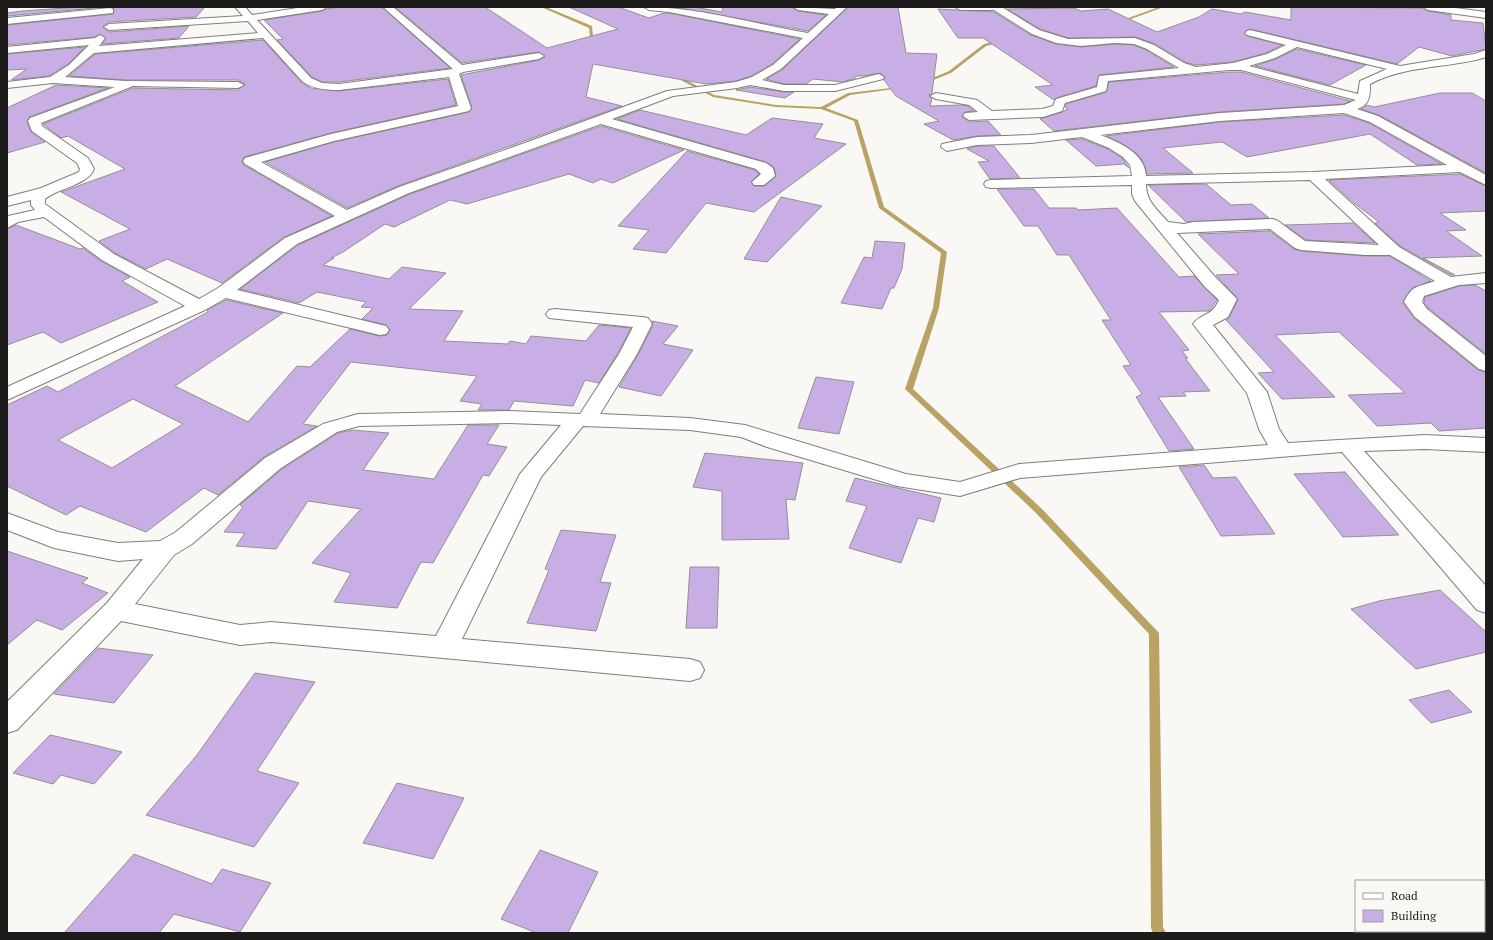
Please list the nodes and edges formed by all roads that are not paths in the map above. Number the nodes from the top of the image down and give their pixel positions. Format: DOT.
graph roads {
  1 [pos="240,7"];
  2 [pos="322,7"];
  3 [pos="388,7"];
  4 [pos="649,7"];
  5 [pos="798,7"];
  6 [pos="960,7"];
  7 [pos="996,7"];
  8 [pos="1428,7"];
  9 [pos="671,8"];
  10 [pos="26,9"];
  11 [pos="111,9"];
  12 [pos="840,9"];
  13 [pos="1486,15"];
  14 [pos="249,18"];
  15 [pos="11,20"];
  16 [pos="109,27"];
  17 [pos="1250,33"];
  18 [pos="266,35"];
  19 [pos="811,36"];
  20 [pos="98,42"];
  21 [pos="1296,44"];
  22 [pos="7,50"];
  23 [pos="90,50"];
  24 [pos="1486,53"];
  25 [pos="540,56"];
  26 [pos="1234,66"];
  27 [pos="1196,70"];
  28 [pos="1402,70"];
  29 [pos="457,71"];
  30 [pos="879,77"];
  31 [pos="54,80"];
  32 [pos="749,81"];
  33 [pos="7,85"];
  34 [pos="126,85"];
  35 [pos="238,85"];
  36 [pos="936,96"];
  37 [pos="1364,99"];
  38 [pos="1346,109"];
  39 [pos="989,115"];
  40 [pos="969,116"];
  41 [pos="598,119"];
  42 [pos="1083,133"];
  43 [pos="947,147"];
  44 [pos="1462,168"];
  45 [pos="1313,176"];
  46 [pos="1139,181"];
  47 [pos="1486,181"];
  48 [pos="759,182"];
  49 [pos="991,184"];
  50 [pos="46,191"];
  51 [pos="7,202"];
  52 [pos="46,212"];
  53 [pos="345,215"];
  54 [pos="7,223"];
  55 [pos="1163,226"];
  56 [pos="1393,250"];
  57 [pos="1486,278"];
  58 [pos="1448,282"];
  59 [pos="224,292"];
  60 [pos="199,306"];
  61 [pos="554,314"];
  62 [pos="380,330"];
  63 [pos="1486,365"];
  64 [pos="7,394"];
  65 [pos="582,420"];
  66 [pos="1347,445"];
  67 [pos="1486,445"];
  68 [pos="1282,450"];
  69 [pos="7,521"];
  70 [pos="165,549"];
  71 [pos="1486,603"];
  72 [pos="116,610"];
  73 [pos="444,647"];
  74 [pos="690,670"];
  75 [pos="7,721"];
  1 -- 14 [label="street"];
  2 -- 14 [label="street"];
  3 -- 29 [label="street"];
  4 -- 9 [label="street"];
  5 -- 12 [label="street"];
  6 -- 7 [label="street"];
  7 -- 27 [label="street"];
  8 -- 13 [label="street"];
  9 -- 19 [label="street"];
  10 -- 15 [label="street"];
  11 -- 15 [label="street"];
  11 -- 16 [label="street"];
  12 -- 19 [label="street"];
  14 -- 16 [label="street"];
  14 -- 18 [label="street"];
  16 -- 20 [label="street"];
  17 -- 21 [label="street"];
  18 -- 23 [label="street"];
  18 -- 29 [label="street"];
  19 -- 32 [label="street"];
  20 -- 22 [label="street"];
  20 -- 23 [label="street"];
  21 -- 26 [label="street"];
  21 -- 28 [label="street"];
  23 -- 31 [label="street"];
  24 -- 28 [label="street"];
  25 -- 29 [label="street"];
  26 -- 27 [label="street"];
  26 -- 37 [label="street"];
  27 -- 39 [label="street"];
  28 -- 37 [label="street"];
  29 -- 53 [label="street"];
  30 -- 32 [label="street"];
  31 -- 33 [label="street"];
  31 -- 34 [label="street"];
  32 -- 41 [label="street"];
  34 -- 35 [label="street"];
  34 -- 50 [label="street"];
  36 -- 39 [label="street"];
  37 -- 38 [label="street"];
  38 -- 42 [label="street"];
  38 -- 44 [label="street"];
  39 -- 40 [label="street"];
  41 -- 48 [label="street"];
  41 -- 53 [label="street"];
  42 -- 43 [label="street"];
  42 -- 46 [label="street"];
  44 -- 45 [label="street"];
  44 -- 47 [label="street"];
  45 -- 46 [label="street"];
  45 -- 56 [label="street"];
  46 -- 49 [label="street"];
  46 -- 55 [label="street"];
  50 -- 51 [label="street"];
  50 -- 52 [label="street"];
  52 -- 54 [label="street"];
  52 -- 60 [label="street"];
  53 -- 59 [label="street"];
  55 -- 56 [label="street"];
  55 -- 68 [label="street"];
  56 -- 58 [label="street"];
  57 -- 58 [label="street"];
  58 -- 63 [label="street"];
  59 -- 60 [label="street"];
  59 -- 62 [label="street"];
  60 -- 64 [label="street"];
  61 -- 65 [label="street"];
  65 -- 68 [label="street"];
  65 -- 70 [label="street"];
  65 -- 73 [label="street"];
  66 -- 67 [label="street"];
  66 -- 68 [label="street"];
  66 -- 71 [label="street"];
  69 -- 70 [label="street"];
  70 -- 72 [label="street"];
  72 -- 73 [label="street"];
  72 -- 75 [label="street"];
  73 -- 74 [label="street"];
}
